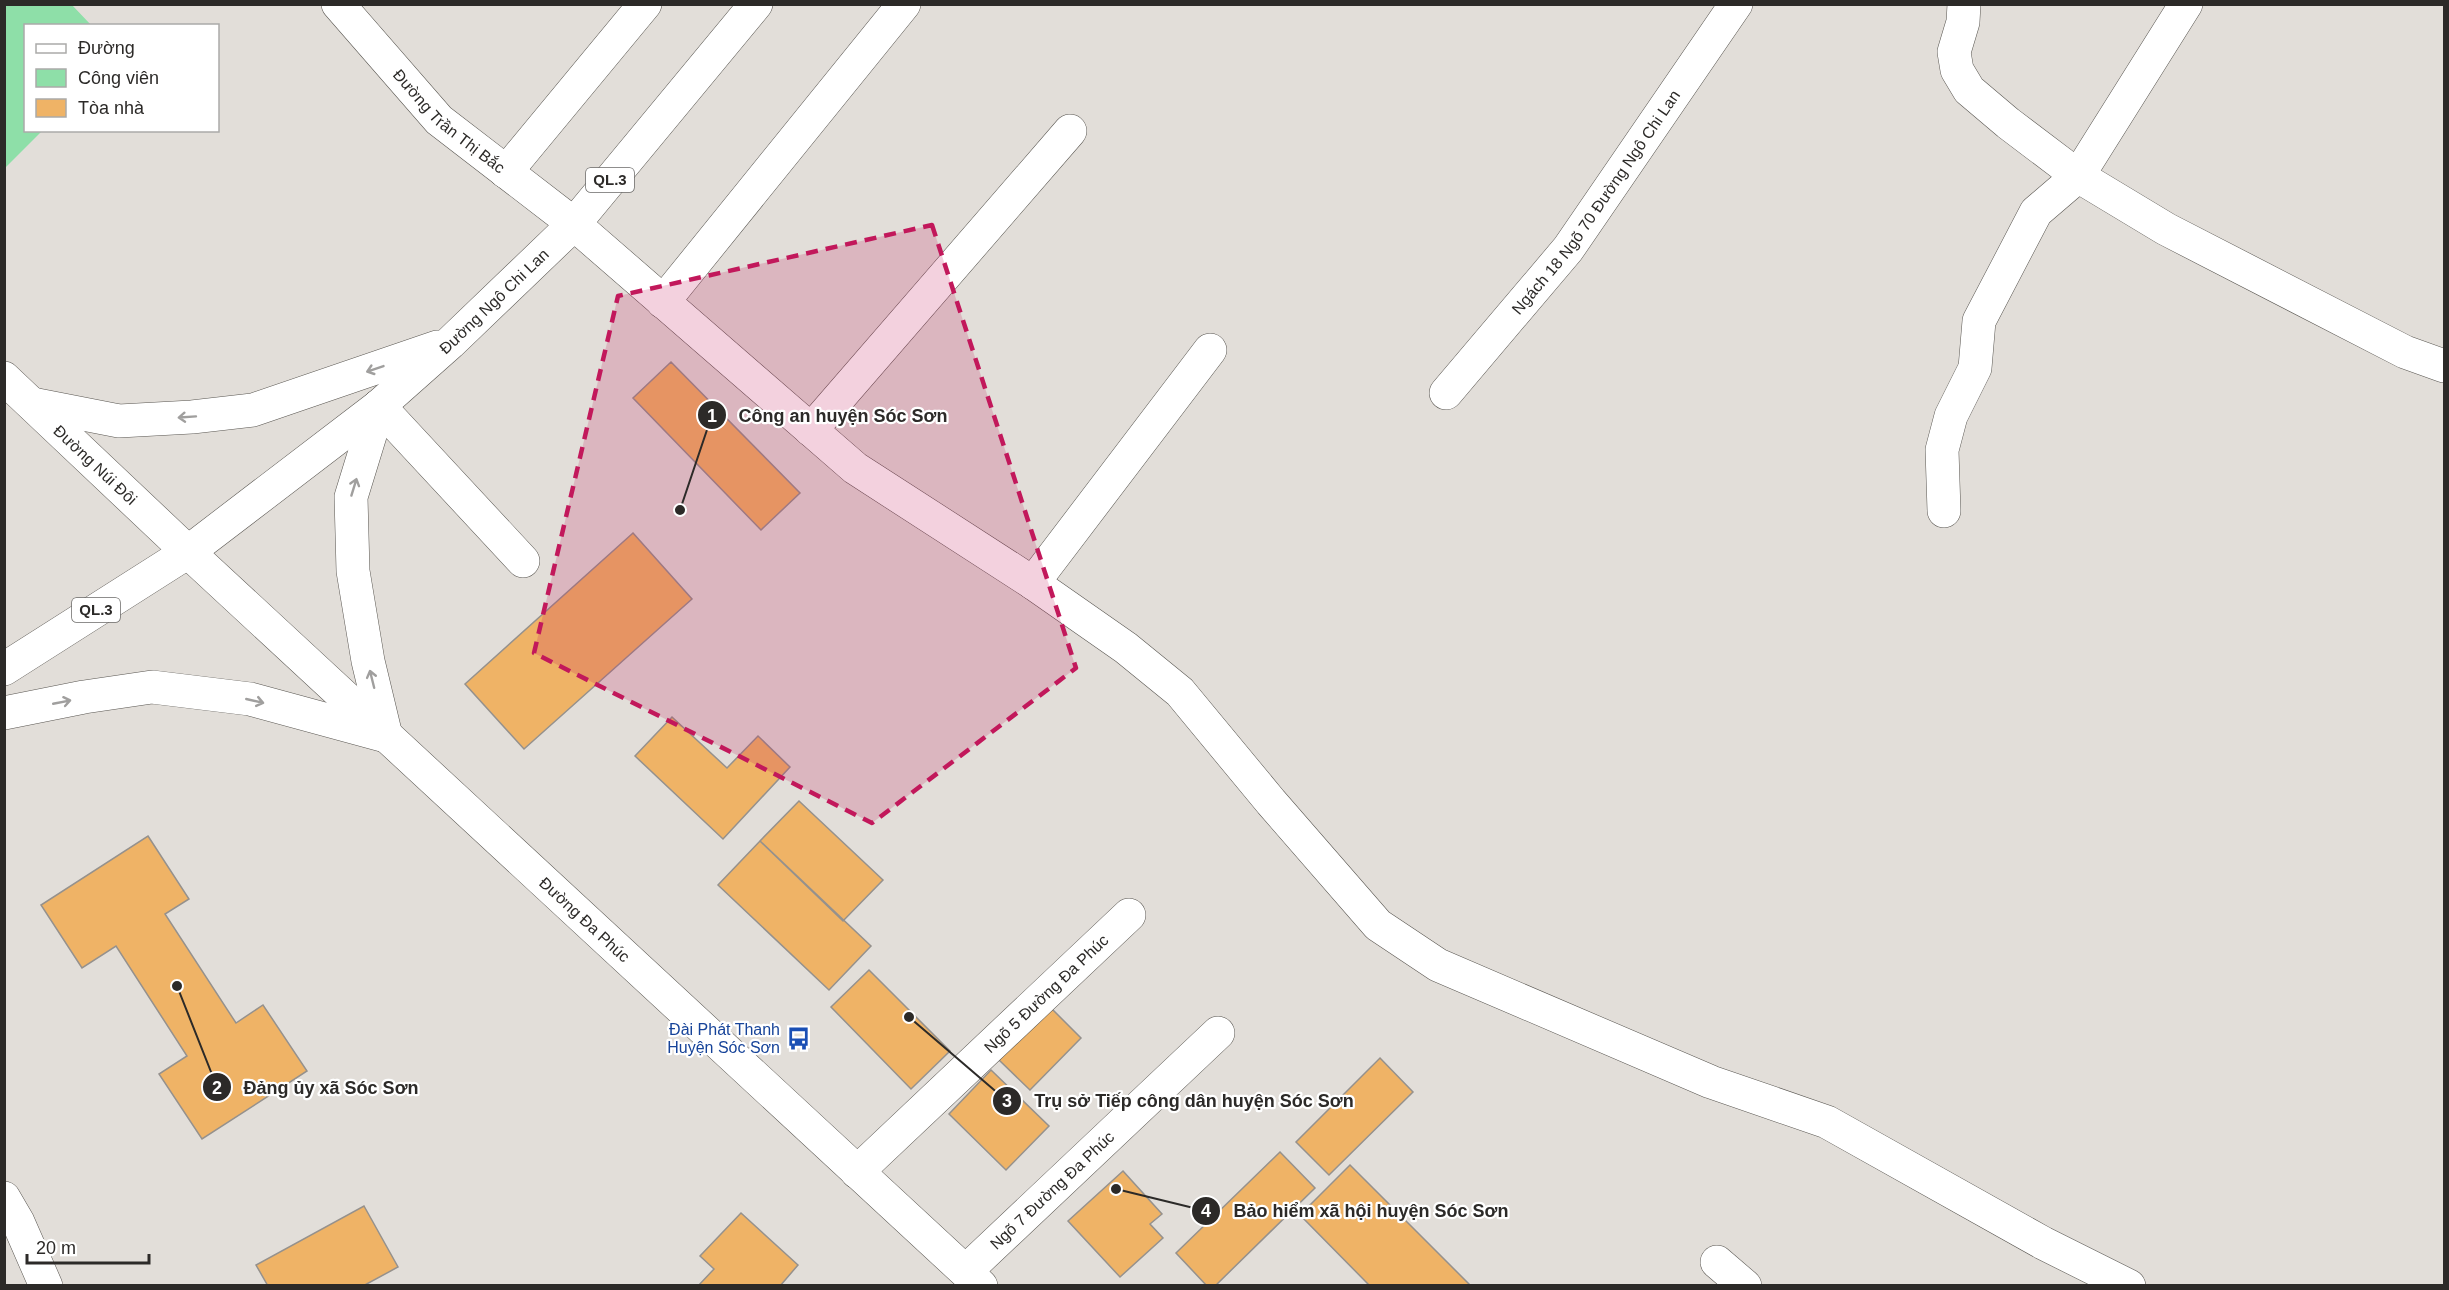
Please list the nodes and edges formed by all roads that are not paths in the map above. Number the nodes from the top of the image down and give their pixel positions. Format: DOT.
graph roads {
  1 [pos="338,4"];
  2 [pos="645,4"];
  3 [pos="756,4"];
  4 [pos="904,4"];
  5 [pos="1736,4"];
  6 [pos="1964,4"];
  7 [pos="2186,4"];
  8 [pos="1070,131"];
  9 [pos="506,171"];
  10 [pos="2078,176"];
  11 [pos="573,224"];
  12 [pos="663,302"];
  13 [pos="450,343"];
  14 [pos="1210,350"];
  15 [pos="2445,366"];
  16 [pos="4,378"];
  17 [pos="1446,393"];
  18 [pos="32,404"];
  19 [pos="379,406"];
  20 [pos="811,430"];
  21 [pos="1944,511"];
  22 [pos="188,552"];
  23 [pos="524,561"];
  24 [pos="1033,583"];
  25 [pos="4,669"];
  26 [pos="4,713"];
  27 [pos="386,736"];
  28 [pos="1129,915"];
  29 [pos="1218,1033"];
  30 [pos="857,1172"];
  31 [pos="4,1198"];
  32 [pos="1717,1262"];
  33 [pos="974,1278"];
  34 [pos="46,1286"];
  35 [pos="1745,1286"];
  36 [pos="2129,1286"];
  1 -- 9 [label="main road, Đường Trần Thị Bắc"];
  2 -- 9 [label="main road"];
  3 -- 11 [label="main road, Đường Ngô Chi Lan / QL.3"];
  4 -- 12 [label="main road"];
  5 -- 17 [label="main road, Ngách 18 Ngõ 70 Đường Ngô Chi Lan"];
  6 -- 10 [label="main road"];
  7 -- 10 [label="main road"];
  8 -- 20 [label="main road"];
  9 -- 11 [label="main road, Đường Trần Thị Bắc"];
  10 -- 15 [label="main road"];
  10 -- 21 [label="main road"];
  11 -- 12 [label="main road, Đường Trần Thị Bắc"];
  11 -- 13 [label="main road, Đường Ngô Chi Lan / QL.3"];
  12 -- 20 [label="main road, Đường Trần Thị Bắc"];
  13 -- 18 [label="main road, one-way"];
  13 -- 19 [label="main road, Đường Ngô Chi Lan / QL.3"];
  14 -- 24 [label="main road"];
  16 -- 18 [label="main road, Đường Núi Đôi"];
  18 -- 22 [label="main road, Đường Núi Đôi"];
  19 -- 22 [label="main road, Đường Ngô Chi Lan / QL.3"];
  19 -- 23 [label="main road"];
  27 -- 19 [label="main road, one-way"];
  20 -- 24 [label="main road, Đường Trần Thị Bắc"];
  22 -- 25 [label="main road, QL.3"];
  22 -- 27 [label="main road, Đường Đa Phúc"];
  24 -- 36 [label="main road, Đường Trần Thị Bắc"];
  26 -- 27 [label="main road, one-way"];
  27 -- 30 [label="main road, Đường Đa Phúc"];
  28 -- 30 [label="main road, Ngõ 5 Đường Đa Phúc"];
  29 -- 33 [label="main road, Ngõ 7 Đường Đa Phúc"];
  30 -- 33 [label="main road, Đường Đa Phúc"];
  31 -- 34 [label="main road"];
  32 -- 35 [label="main road"];
}
